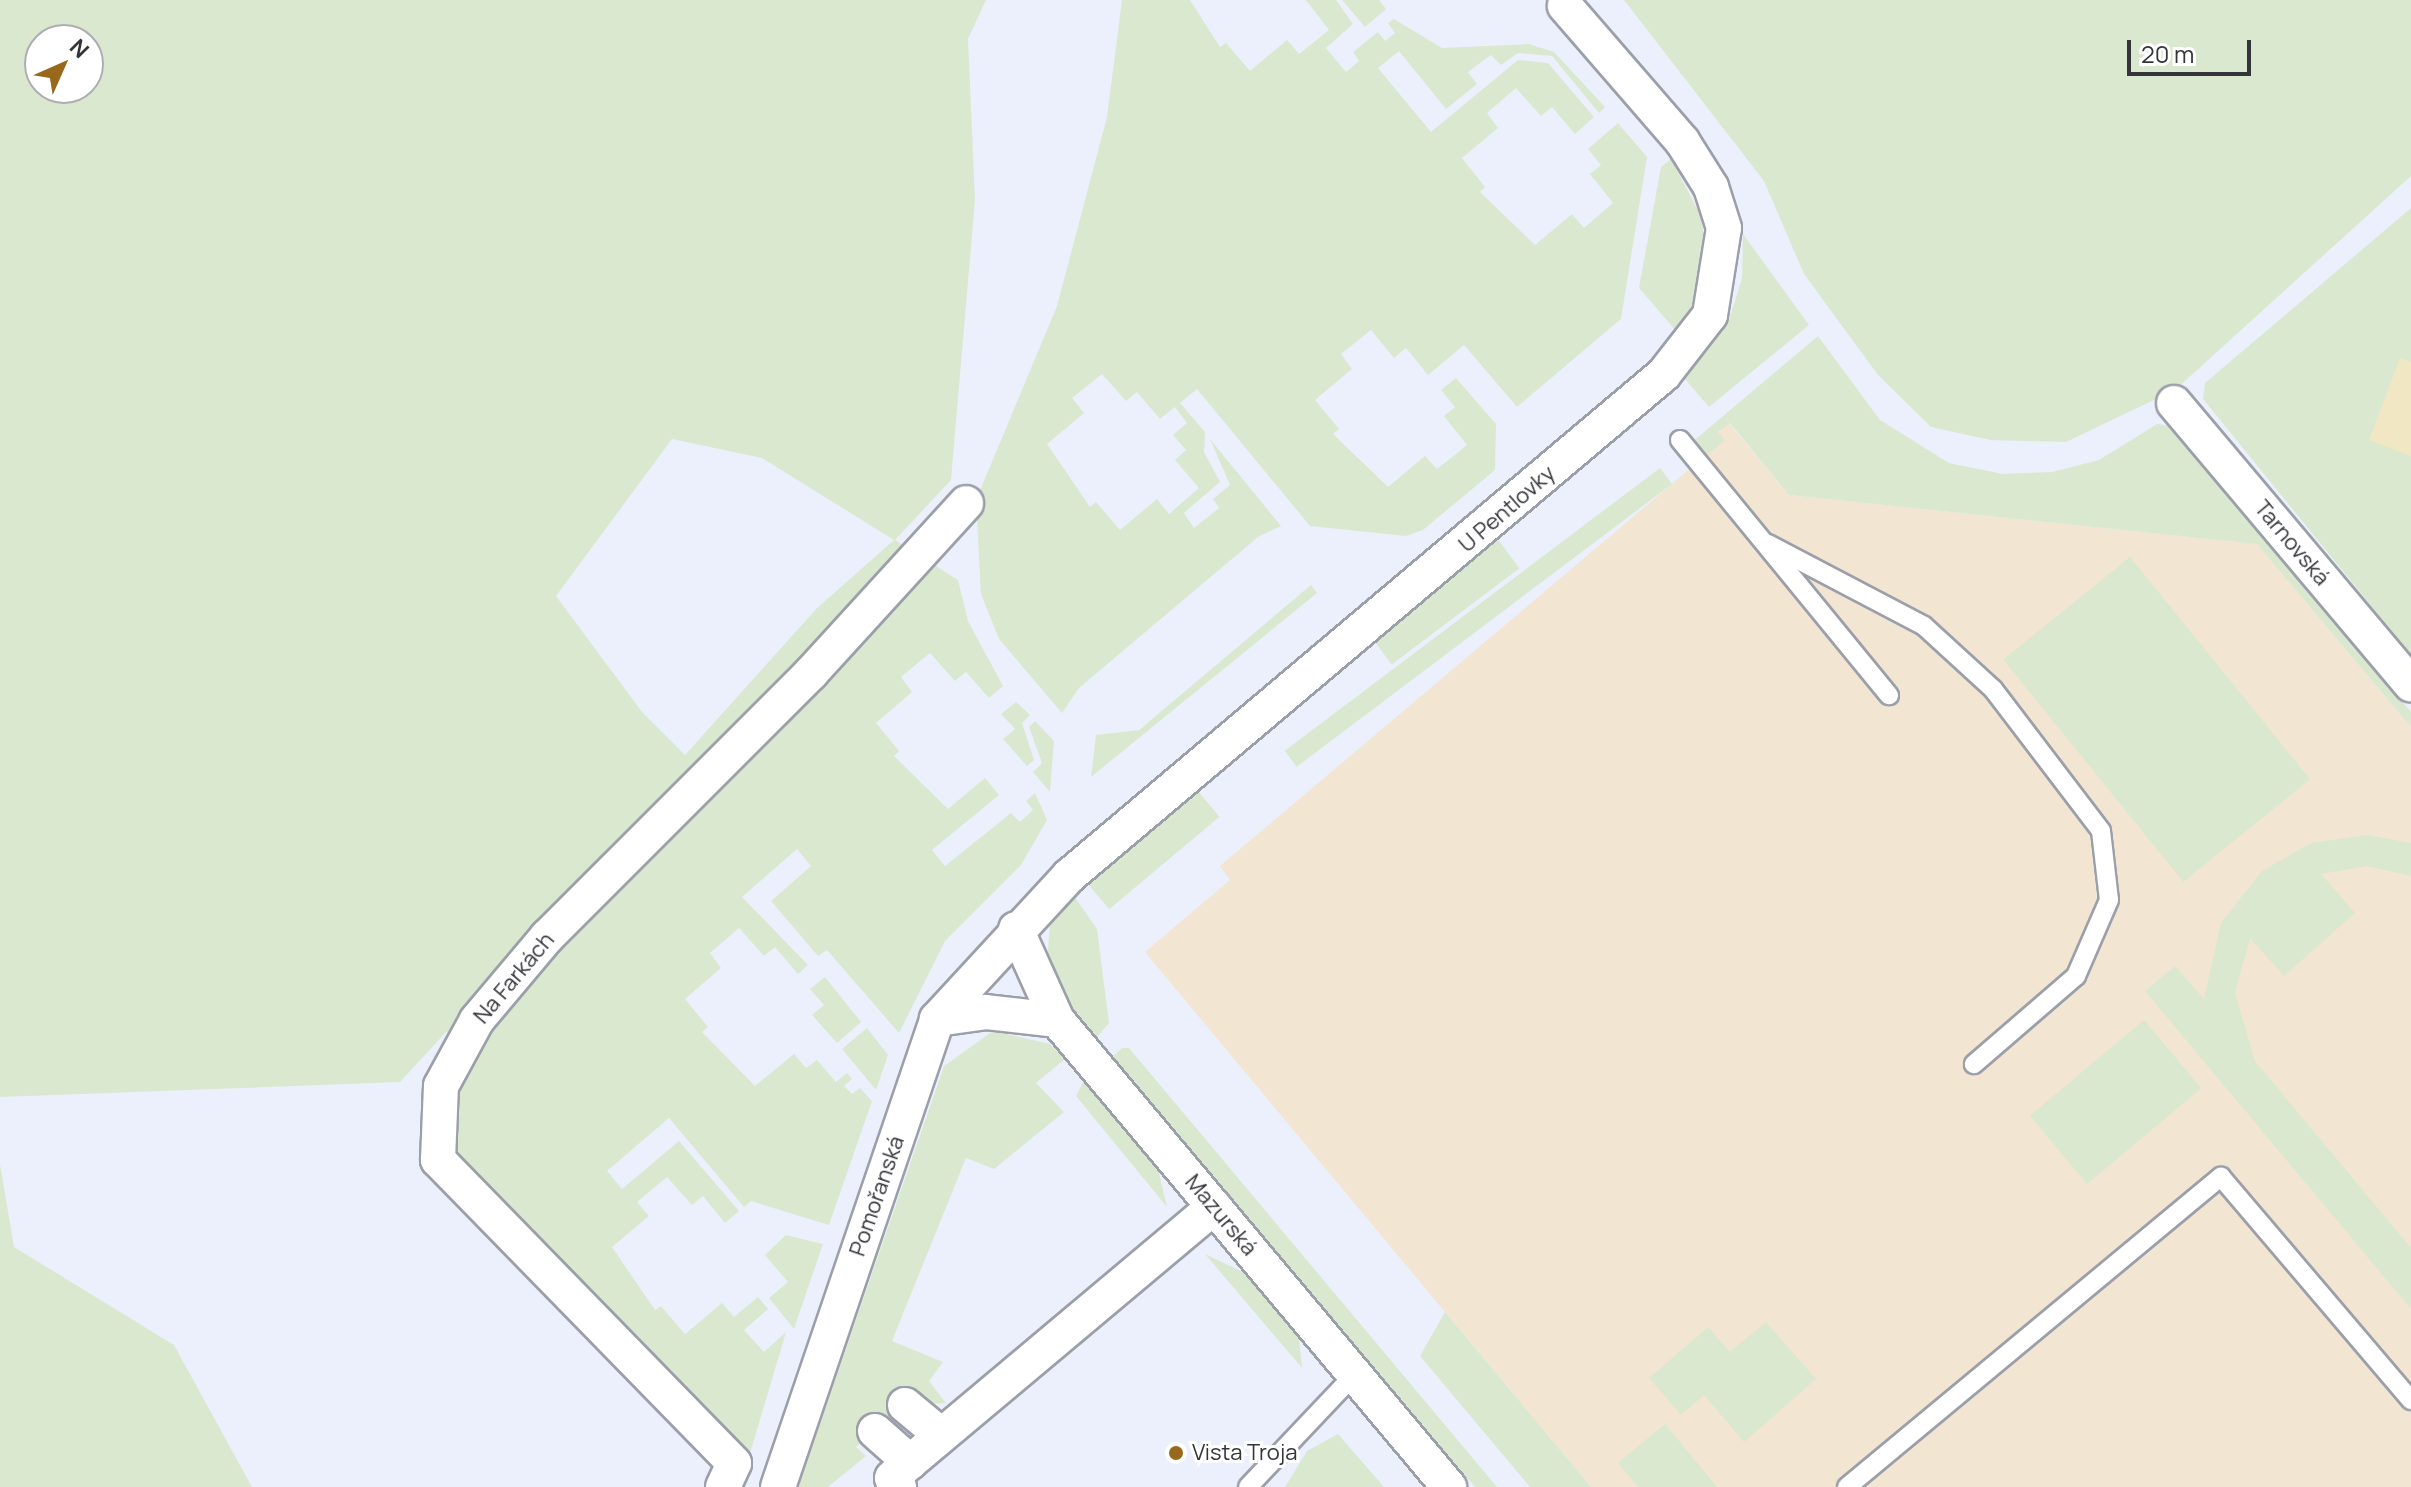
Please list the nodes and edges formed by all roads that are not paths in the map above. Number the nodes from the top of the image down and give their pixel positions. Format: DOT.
graph roads {
  1 [pos="1553,3"];
  2 [pos="2174,403"];
  3 [pos="1680,440"];
  4 [pos="966,503"];
  5 [pos="1768,544"];
  6 [pos="2411,684"];
  7 [pos="1889,695"];
  8 [pos="1016,929"];
  9 [pos="937,1019"];
  10 [pos="1057,1020"];
  11 [pos="1974,1064"];
  12 [pos="1214,1207"];
  13 [pos="1354,1375"];
  14 [pos="2411,1400"];
  15 [pos="905,1405"];
  16 [pos="875,1431"];
  17 [pos="941,1435"];
  18 [pos="905,1474"];
  19 [pos="723,1487"];
  20 [pos="778,1487"];
  21 [pos="1248,1487"];
  22 [pos="1449,1487"];
  23 [pos="1847,1487"];
  1 -- 8 [label="street, U Pentlovky"];
  2 -- 6 [label="street, Tarnovská"];
  3 -- 5 [label="lane"];
  4 -- 19 [label="street, Na Farkách"];
  5 -- 7 [label="lane"];
  5 -- 11 [label="lane"];
  8 -- 9 [label="street, Pomořanská"];
  8 -- 10 [label="street, Mazurská"];
  9 -- 10 [label="street"];
  9 -- 20 [label="street, Pomořanská"];
  10 -- 12 [label="street, Mazurská"];
  12 -- 13 [label="street, Mazurská"];
  12 -- 17 [label="street"];
  13 -- 21 [label="lane"];
  13 -- 22 [label="street, Mazurská"];
  14 -- 23 [label="lane"];
  15 -- 17 [label="street"];
  16 -- 18 [label="street"];
  17 -- 18 [label="street"];
}
